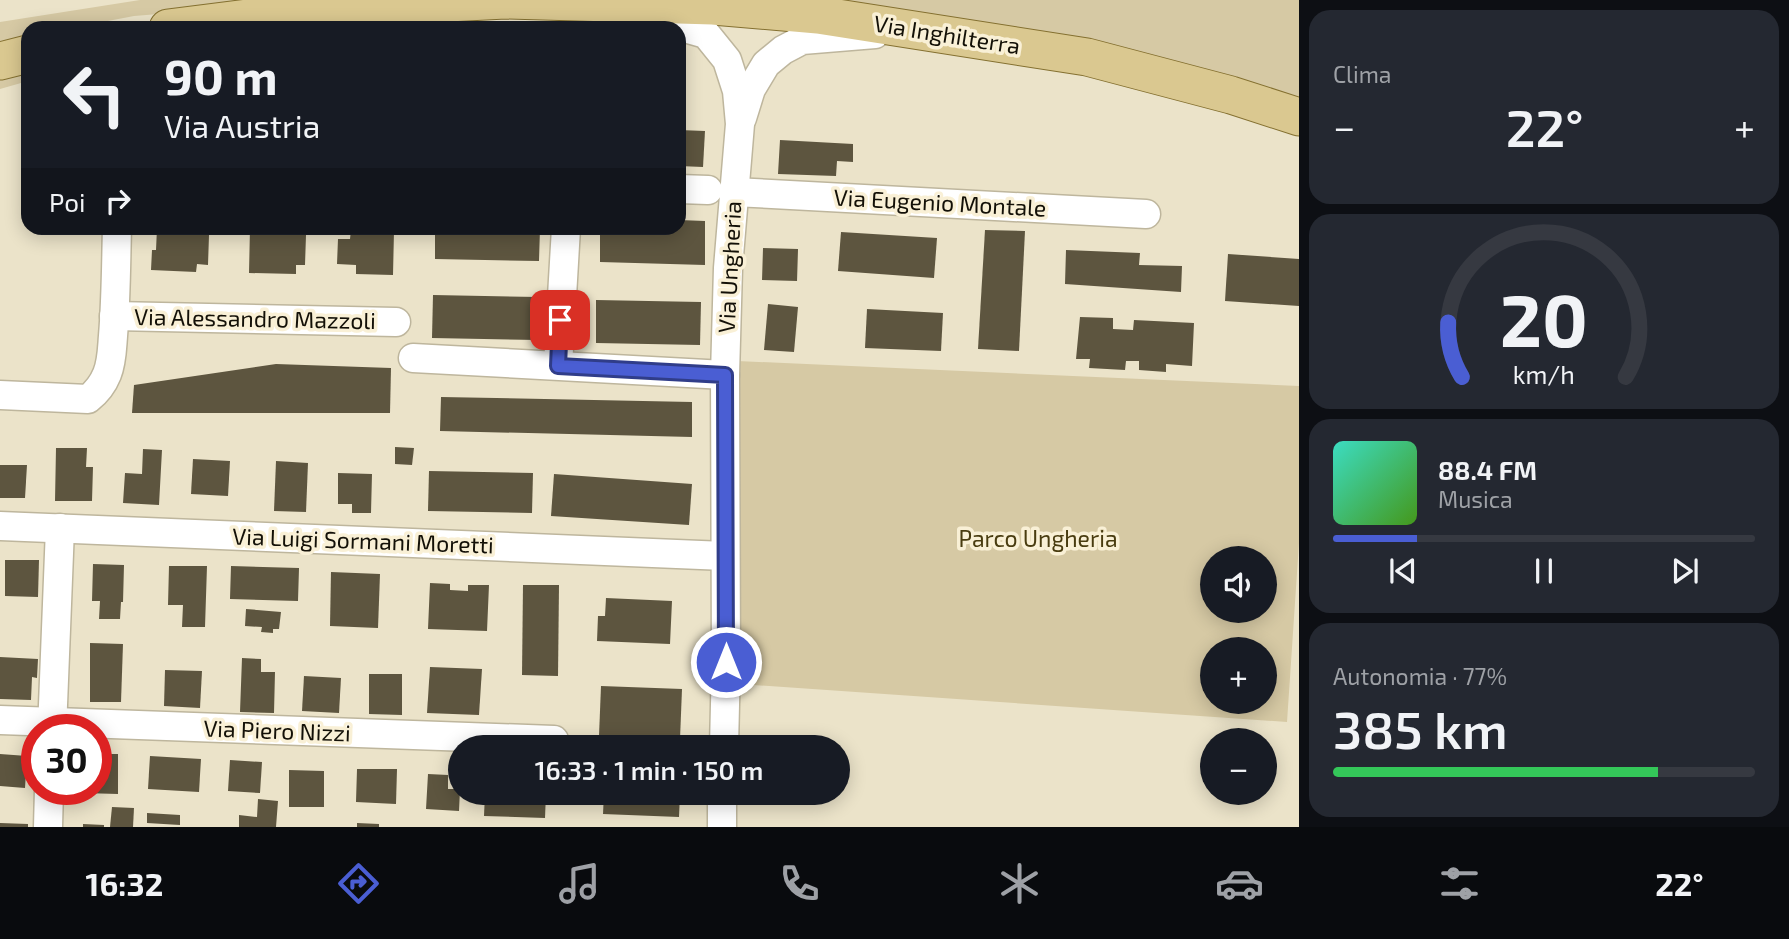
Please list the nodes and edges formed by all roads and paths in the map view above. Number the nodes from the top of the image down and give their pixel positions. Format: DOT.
graph roads {
  1 [pos="599,3"];
  2 [pos="224,21"];
  3 [pos="661,21"];
  4 [pos="686,28"];
  5 [pos="939,33"];
  6 [pos="21,56"];
  7 [pos="0,61"];
  8 [pos="1299,117"];
  9 [pos="740,124"];
  10 [pos="686,189"];
  11 [pos="721,191"];
  12 [pos="1146,214"];
  13 [pos="117,235"];
  14 [pos="566,235"];
  15 [pos="114,316"];
  16 [pos="396,322"];
  17 [pos="413,358"];
  18 [pos="558,366"];
  19 [pos="725,375"];
  20 [pos="0,395"];
  21 [pos="0,526"];
  22 [pos="60,528"];
  23 [pos="725,556"];
  24 [pos="52,714"];
  25 [pos="0,720"];
  26 [pos="21,722"];
  27 [pos="112,728"];
  28 [pos="724,735"];
  29 [pos="448,737"];
  30 [pos="49,805"];
  31 [pos="722,805"];
  32 [pos="48,827"];
  33 [pos="722,827"];
  1 -- 2 [label="main road, Via Inghilterra"];
  1 -- 3 [label="street, Via Ungheria"];
  1 -- 5 [label="main road, Via Inghilterra"];
  4 -- 9 [label="street, Via Ungheria"];
  5 -- 8 [label="main road, Via Inghilterra"];
  5 -- 9 [label="street, Via Ungheria"];
  6 -- 7 [label="main road"];
  9 -- 11 [label="street, Via Ungheria"];
  10 -- 11 [label="street, Via Eugenio Montale"];
  11 -- 12 [label="street, Via Eugenio Montale"];
  11 -- 19 [label="street, Via Ungheria"];
  13 -- 15 [label="street, Via Alessandro Mazzoli"];
  14 -- 18 [label="street"];
  15 -- 16 [label="street, Via Alessandro Mazzoli"];
  15 -- 20 [label="street, Via Alessandro Mazzoli"];
  17 -- 18 [label="street"];
  18 -- 19 [label="street"];
  19 -- 23 [label="street, Via Ungheria"];
  21 -- 22 [label="street, Via Luigi Sormani Moretti"];
  22 -- 23 [label="street, Via Luigi Sormani Moretti"];
  22 -- 24 [label="street"];
  23 -- 28 [label="street, Via Ungheria"];
  25 -- 26 [label="street, Via Piero Nizzi"];
  27 -- 29 [label="street, Via Piero Nizzi"];
  30 -- 32 [label="street"];
  31 -- 33 [label="street"];
}
